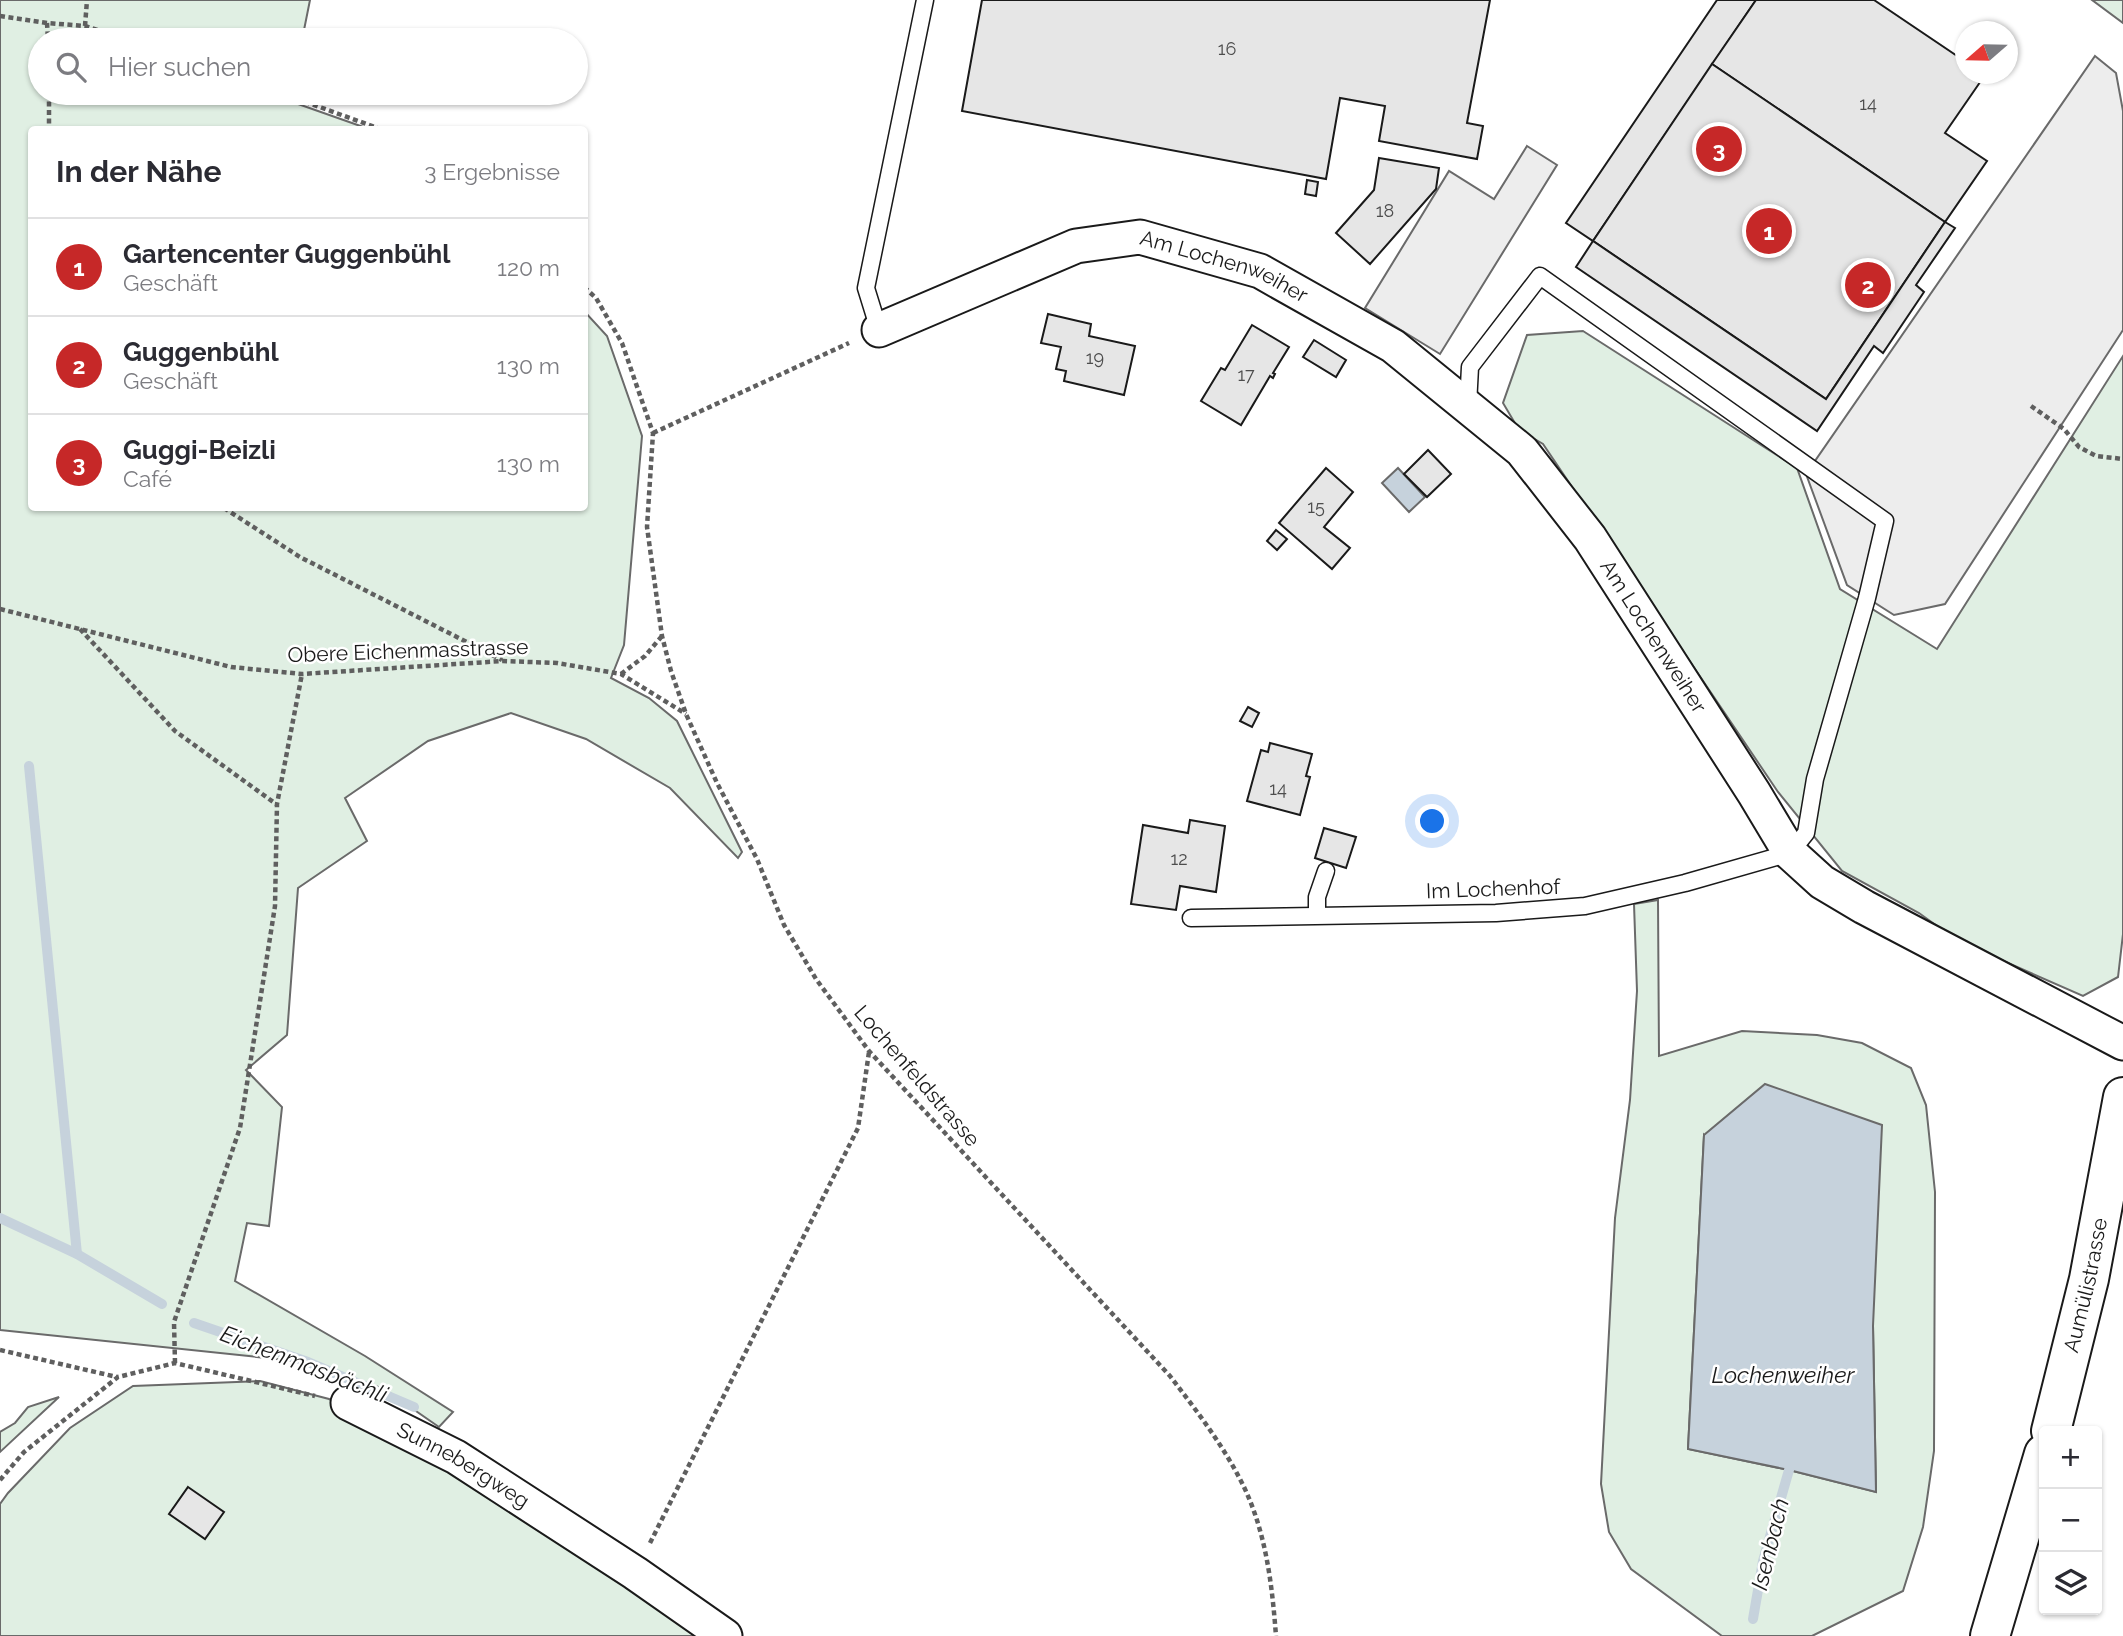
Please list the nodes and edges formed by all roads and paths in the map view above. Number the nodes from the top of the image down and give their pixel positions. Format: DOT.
graph roads {
  1 [pos="87,0"];
  2 [pos="925,0"];
  3 [pos="0,16"];
  4 [pos="47,23"];
  5 [pos="85,26"];
  6 [pos="47,28"];
  7 [pos="91,28"];
  8 [pos="49,105"];
  9 [pos="314,105"];
  10 [pos="49,126"];
  11 [pos="372,126"];
  12 [pos="588,291"];
  13 [pos="879,330"];
  14 [pos="2031,405"];
  15 [pos="1467,406"];
  16 [pos="653,433"];
  17 [pos="2123,459"];
  18 [pos="229,511"];
  19 [pos="0,609"];
  20 [pos="80,628"];
  21 [pos="662,636"];
  22 [pos="503,660"];
  23 [pos="302,674"];
  24 [pos="621,674"];
  25 [pos="686,714"];
  26 [pos="276,804"];
  27 [pos="1790,853"];
  28 [pos="1326,871"];
  29 [pos="1317,914"];
  30 [pos="1191,918"];
  31 [pos="2123,1043"];
  32 [pos="869,1051"];
  33 [pos="2123,1097"];
  34 [pos="0,1350"];
  35 [pos="175,1363"];
  36 [pos="118,1377"];
  37 [pos="348,1403"];
  38 [pos="2052,1426"];
  39 [pos="2039,1471"];
  40 [pos="0,1480"];
  41 [pos="635,1573"];
  42 [pos="726,1636"];
  43 [pos="1276,1636"];
  44 [pos="1990,1636"];
  1 -- 5 [label="path"];
  2 -- 13 [label="lane"];
  3 -- 4 [label="path"];
  4 -- 5 [label="path"];
  4 -- 6 [label="path"];
  5 -- 7 [label="path"];
  8 -- 10 [label="path"];
  9 -- 11 [label="path"];
  12 -- 16 [label="path"];
  13 -- 15 [label="street, Am Lochenweiher"];
  13 -- 16 [label="path"];
  14 -- 17 [label="path"];
  15 -- 27 [label="street, Am Lochenweiher"];
  15 -- 27 [label="lane"];
  16 -- 21 [label="path, Lochenfeldstrasse"];
  18 -- 22 [label="path"];
  19 -- 20 [label="path, Obere Eichenmasstrasse"];
  20 -- 23 [label="path, Obere Eichenmasstrasse"];
  20 -- 26 [label="path"];
  21 -- 24 [label="path"];
  21 -- 25 [label="path, Lochenfeldstrasse"];
  22 -- 23 [label="path, Obere Eichenmasstrasse"];
  22 -- 24 [label="path, Obere Eichenmasstrasse"];
  23 -- 26 [label="path"];
  24 -- 25 [label="path, Obere Eichenmasstrasse"];
  25 -- 32 [label="path, Lochenfeldstrasse"];
  26 -- 35 [label="path"];
  27 -- 29 [label="lane, Im Lochenhof"];
  27 -- 31 [label="street, Am Lochenweiher"];
  28 -- 29 [label="lane"];
  29 -- 30 [label="lane, Im Lochenhof"];
  32 -- 41 [label="path"];
  32 -- 43 [label="path, Lochenfeldstrasse"];
  33 -- 38 [label="main road, Aumülistrasse"];
  34 -- 36 [label="path"];
  35 -- 36 [label="path"];
  35 -- 37 [label="path"];
  36 -- 40 [label="path"];
  37 -- 41 [label="street, Sunnebergweg"];
  39 -- 44 [label="main road"];
  41 -- 42 [label="street, Sunnebergweg"];
}
